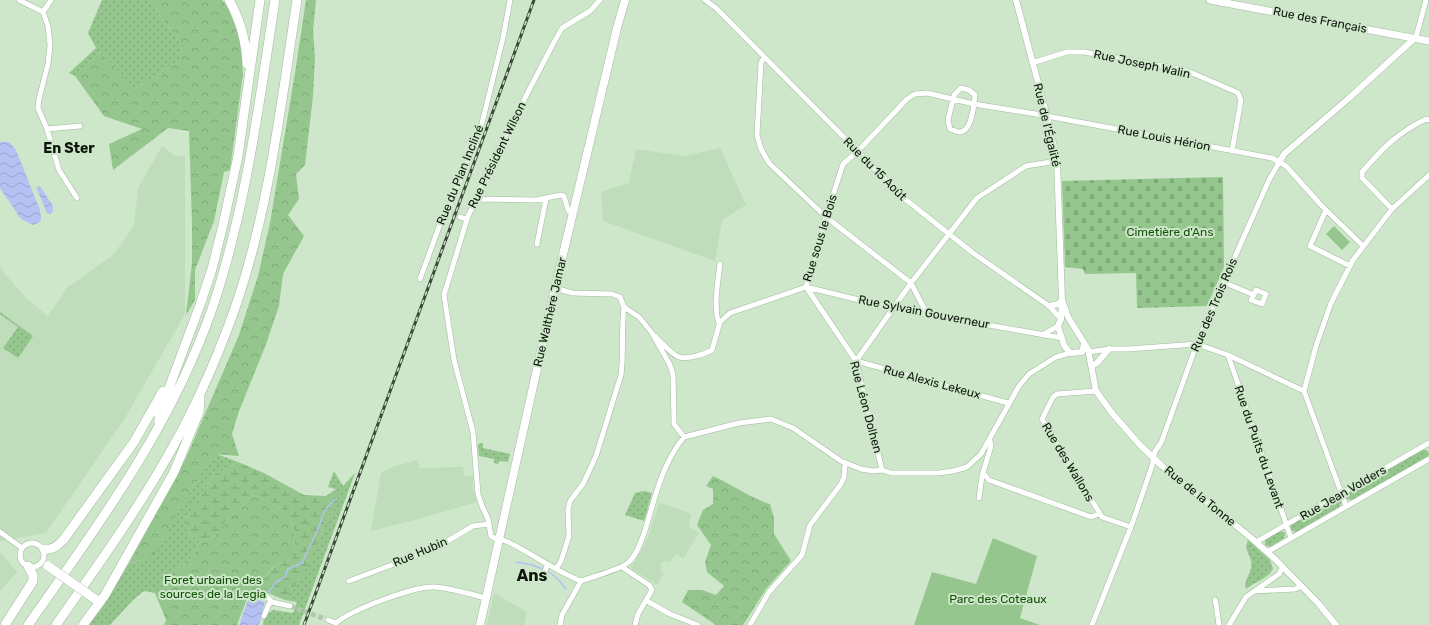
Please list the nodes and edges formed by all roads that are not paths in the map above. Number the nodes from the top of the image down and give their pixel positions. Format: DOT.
graph roads {
  1 [pos="19,0"];
  2 [pos="51,0"];
  3 [pos="229,0"];
  4 [pos="260,0"];
  5 [pos="275,0"];
  6 [pos="297,0"];
  7 [pos="510,0"];
  8 [pos="600,0"];
  9 [pos="625,0"];
  10 [pos="705,0"];
  11 [pos="1016,0"];
  12 [pos="1210,0"];
  13 [pos="1426,0"];
  14 [pos="43,12"];
  15 [pos="1416,37"];
  16 [pos="1429,41"];
  17 [pos="764,57"];
  18 [pos="1032,63"];
  19 [pos="953,99"];
  20 [pos="974,104"];
  21 [pos="244,113"];
  22 [pos="1047,116"];
  23 [pos="1429,120"];
  24 [pos="80,126"];
  25 [pos="47,129"];
  26 [pos="858,151"];
  27 [pos="1232,151"];
  28 [pos="1280,161"];
  29 [pos="1056,162"];
  30 [pos="1429,175"];
  31 [pos="77,198"];
  32 [pos="477,199"];
  33 [pos="546,199"];
  34 [pos="1392,209"];
  35 [pos="1326,210"];
  36 [pos="573,213"];
  37 [pos="460,217"];
  38 [pos="826,217"];
  39 [pos="466,220"];
  40 [pos="949,234"];
  41 [pos="537,244"];
  42 [pos="1363,246"];
  43 [pos="720,264"];
  44 [pos="1350,266"];
  45 [pos="420,279"];
  46 [pos="911,282"];
  47 [pos="1223,282"];
  48 [pos="806,287"];
  49 [pos="555,288"];
  50 [pos="1254,295"];
  51 [pos="1062,300"];
  52 [pos="1049,306"];
  53 [pos="624,307"];
  54 [pos="892,308"];
  55 [pos="927,314"];
  56 [pos="1068,317"];
  57 [pos="1061,319"];
  58 [pos="719,323"];
  59 [pos="1058,326"];
  60 [pos="652,333"];
  61 [pos="1043,334"];
  62 [pos="1062,338"];
  63 [pos="1084,342"];
  64 [pos="1197,344"];
  65 [pos="1064,345"];
  66 [pos="184,346"];
  67 [pos="1109,349"];
  68 [pos="1089,352"];
  69 [pos="1070,353"];
  70 [pos="1079,353"];
  71 [pos="1060,355"];
  72 [pos="1228,355"];
  73 [pos="856,361"];
  74 [pos="1092,366"];
  75 [pos="1096,390"];
  76 [pos="1304,391"];
  77 [pos="201,392"];
  78 [pos="1008,403"];
  79 [pos="159,427"];
  80 [pos="684,437"];
  81 [pos="990,441"];
  82 [pos="1429,443"];
  83 [pos="1154,459"];
  84 [pos="1429,459"];
  85 [pos="846,463"];
  86 [pos="882,470"];
  87 [pos="983,473"];
  88 [pos="1342,494"];
  89 [pos="979,498"];
  90 [pos="1346,506"];
  91 [pos="1099,514"];
  92 [pos="489,524"];
  93 [pos="1286,525"];
  94 [pos="1131,527"];
  95 [pos="0,532"];
  96 [pos="1291,538"];
  97 [pos="499,539"];
  98 [pos="1256,542"];
  99 [pos="22,548"];
  100 [pos="44,549"];
  101 [pos="1267,552"];
  102 [pos="45,564"];
  103 [pos="548,564"];
  104 [pos="28,566"];
  105 [pos="622,567"];
  106 [pos="1283,567"];
  107 [pos="556,570"];
  108 [pos="349,581"];
  109 [pos="540,581"];
  110 [pos="581,581"];
  111 [pos="1302,586"];
  112 [pos="1253,592"];
  113 [pos="265,595"];
  114 [pos="486,598"];
  115 [pos="647,600"];
  116 [pos="1214,600"];
  117 [pos="98,601"];
  118 [pos="272,602"];
  119 [pos="290,606"];
  120 [pos="264,616"];
  121 [pos="328,620"];
  122 [pos="336,624"];
  123 [pos="5,625"];
  124 [pos="28,625"];
  125 [pos="56,625"];
  126 [pos="83,625"];
  127 [pos="480,625"];
  128 [pos="560,625"];
  129 [pos="635,625"];
  130 [pos="698,625"];
  131 [pos="750,625"];
  132 [pos="1092,625"];
  133 [pos="1219,625"];
  134 [pos="1229,625"];
  135 [pos="1336,625"];
  1 -- 14 [label="street"];
  2 -- 14 [label="street"];
  3 -- 21 [label="highway"];
  4 -- 21 [label="highway"];
  5 -- 79 [label="highway"];
  6 -- 77 [label="highway"];
  7 -- 45 [label="street, Rue du Plan Incliné"];
  8 -- 32 [label="street, Rue Président Wilson"];
  9 -- 36 [label="main road, Rue Walthère Jamar"];
  10 -- 17 [label="street, Rue du 15 Août"];
  11 -- 18 [label="street, Rue de l'Égalité"];
  12 -- 15 [label="main road, Rue des Français"];
  13 -- 15 [label="street"];
  14 -- 25 [label="street"];
  15 -- 16 [label="main road, Rue des Français"];
  15 -- 28 [label="street, Rue des Trois Rois"];
  17 -- 26 [label="street, Rue du 15 Août"];
  17 -- 38 [label="street"];
  18 -- 22 [label="street, Rue de l'Égalité"];
  18 -- 27 [label="street, Rue Joseph Walin"];
  19 -- 20 [label="street, Rue Louis Hérion"];
  19 -- 20 [label="street"];
  19 -- 20 [label="street"];
  19 -- 26 [label="street, Rue sous le Bois"];
  20 -- 22 [label="street, Rue Louis Hérion"];
  21 -- 66 [label="highway"];
  22 -- 27 [label="street, Rue Louis Hérion"];
  22 -- 29 [label="street, Rue de l'Égalité"];
  23 -- 34 [label="street"];
  24 -- 25 [label="street"];
  25 -- 31 [label="street"];
  26 -- 38 [label="street, Rue sous le Bois"];
  26 -- 40 [label="street, Rue du 15 Août"];
  27 -- 28 [label="street, Rue Louis Hérion"];
  28 -- 35 [label="street"];
  28 -- 47 [label="street, Rue des Trois Rois"];
  29 -- 40 [label="street"];
  29 -- 51 [label="street, Rue de l'Égalité"];
  30 -- 34 [label="street"];
  32 -- 33 [label="street"];
  32 -- 39 [label="street, Rue Président Wilson"];
  33 -- 36 [label="street"];
  33 -- 41 [label="street"];
  34 -- 42 [label="street"];
  35 -- 42 [label="street"];
  35 -- 44 [label="street"];
  36 -- 49 [label="main road, Rue Walthère Jamar"];
  37 -- 39 [label="street"];
  38 -- 46 [label="street"];
  38 -- 48 [label="street, Rue sous le Bois"];
  39 -- 92 [label="street, Rue Président Wilson"];
  40 -- 46 [label="street"];
  40 -- 52 [label="street, Rue du 15 Août"];
  42 -- 44 [label="street"];
  43 -- 58 [label="street"];
  44 -- 76 [label="street"];
  46 -- 54 [label="street"];
  46 -- 55 [label="street"];
  47 -- 50 [label="street"];
  47 -- 64 [label="street, Rue des Trois Rois"];
  48 -- 54 [label="street, Rue Sylvain Gouverneur"];
  48 -- 58 [label="street, Rue sous le Bois"];
  48 -- 73 [label="street, Rue Léon Dolhen"];
  49 -- 53 [label="street"];
  49 -- 97 [label="main road, Rue Walthère Jamar"];
  51 -- 52 [label="street"];
  51 -- 56 [label="street, Rue de l'Égalité"];
  51 -- 57 [label="street, Rue de l'Égalité"];
  52 -- 57 [label="street, Rue du 15 Août"];
  53 -- 60 [label="street"];
  53 -- 107 [label="street"];
  54 -- 55 [label="street, Rue Sylvain Gouverneur"];
  54 -- 73 [label="street"];
  55 -- 61 [label="street, Rue Sylvain Gouverneur"];
  56 -- 57 [label="street"];
  56 -- 63 [label="street, Rue de l'Égalité"];
  57 -- 59 [label="street"];
  58 -- 60 [label="street"];
  59 -- 61 [label="street"];
  59 -- 62 [label="street"];
  60 -- 80 [label="street"];
  61 -- 62 [label="street, Rue Sylvain Gouverneur"];
  62 -- 65 [label="street"];
  63 -- 68 [label="street, Rue de l'Égalité"];
  63 -- 70 [label="street"];
  64 -- 67 [label="street"];
  64 -- 72 [label="street"];
  64 -- 83 [label="street, Rue des Trois Rois"];
  65 -- 69 [label="street"];
  65 -- 71 [label="street"];
  66 -- 79 [label="highway"];
  66 -- 100 [label="highway"];
  67 -- 68 [label="street"];
  67 -- 74 [label="street"];
  68 -- 70 [label="street"];
  68 -- 74 [label="street, Rue de la Tonne"];
  69 -- 70 [label="street"];
  69 -- 71 [label="street"];
  71 -- 78 [label="street"];
  72 -- 76 [label="street"];
  72 -- 93 [label="street, Rue du Puits du Levant"];
  73 -- 78 [label="street, Rue Alexis Lekeux"];
  73 -- 86 [label="street, Rue Léon Dolhen"];
  74 -- 75 [label="street, Rue de la Tonne"];
  75 -- 83 [label="street, Rue de la Tonne"];
  75 -- 91 [label="street, Rue des Wallons"];
  76 -- 88 [label="street"];
  77 -- 117 [label="highway"];
  77 -- 125 [label="highway"];
  78 -- 81 [label="street"];
  79 -- 124 [label="highway"];
  80 -- 85 [label="street"];
  80 -- 105 [label="street"];
  81 -- 86 [label="street"];
  81 -- 87 [label="street"];
  82 -- 88 [label="street, Rue Jean Volders"];
  83 -- 94 [label="street, Rue des Trois Rois"];
  83 -- 98 [label="street, Rue de la Tonne"];
  84 -- 90 [label="street, Rue Jean Volders"];
  85 -- 86 [label="street"];
  85 -- 131 [label="street"];
  87 -- 89 [label="street"];
  87 -- 91 [label="street"];
  88 -- 90 [label="street"];
  88 -- 93 [label="street, Rue Jean Volders"];
  90 -- 96 [label="street, Rue Jean Volders"];
  91 -- 94 [label="street, Rue des Wallons"];
  92 -- 97 [label="street, Rue Président Wilson"];
  92 -- 108 [label="street, Rue Hubin"];
  93 -- 96 [label="street, Rue du Puits du Levant"];
  93 -- 98 [label="street, Rue Jean Volders"];
  94 -- 132 [label="street, Rue des Trois Rois"];
  95 -- 99 [label="street"];
  96 -- 101 [label="street, Rue Jean Volders"];
  97 -- 103 [label="street"];
  97 -- 114 [label="main road, Rue Walthère Jamar"];
  98 -- 101 [label="street, Rue de la Tonne"];
  99 -- 100 [label="street"];
  99 -- 104 [label="street"];
  100 -- 102 [label="street"];
  101 -- 106 [label="street, Rue de la Tonne"];
  102 -- 104 [label="street"];
  102 -- 117 [label="highway, bridge"];
  103 -- 107 [label="street"];
  103 -- 109 [label="street"];
  104 -- 123 [label="highway"];
  105 -- 110 [label="street"];
  105 -- 115 [label="street"];
  106 -- 111 [label="street, Rue de la Tonne"];
  106 -- 112 [label="street"];
  107 -- 110 [label="street"];
  110 -- 128 [label="street"];
  111 -- 112 [label="street"];
  111 -- 135 [label="street, Rue de la Tonne"];
  112 -- 134 [label="street"];
  113 -- 118 [label="street"];
  114 -- 122 [label="street"];
  114 -- 127 [label="main road, Rue Walthère Jamar"];
  115 -- 129 [label="street"];
  115 -- 130 [label="street"];
  116 -- 133 [label="street"];
  117 -- 126 [label="highway"];
  118 -- 119 [label="street"];
  118 -- 120 [label="street"];
  121 -- 122 [label="street"];
}
